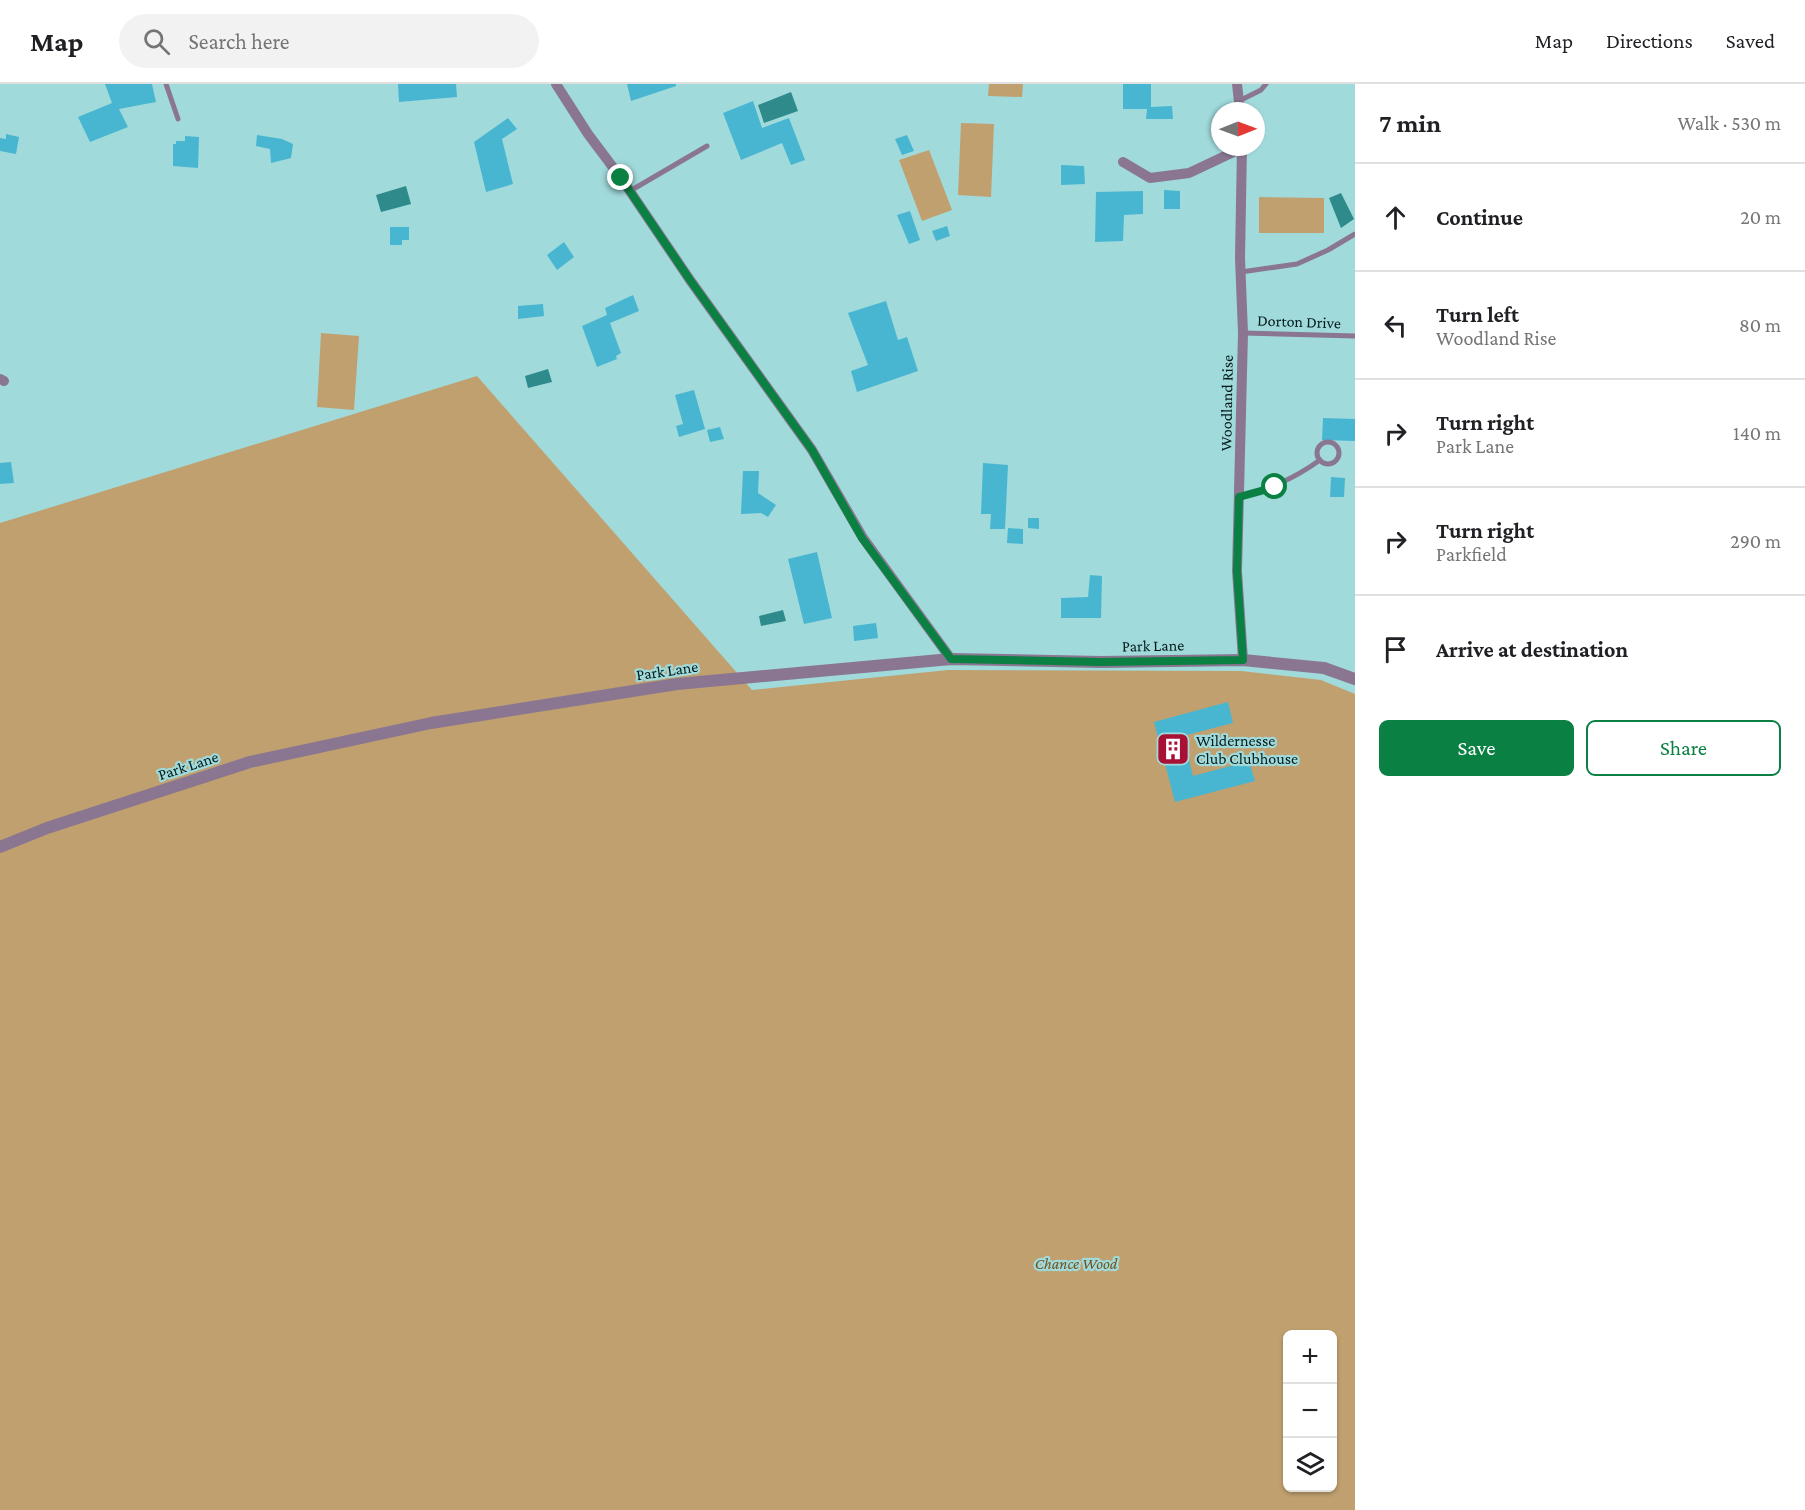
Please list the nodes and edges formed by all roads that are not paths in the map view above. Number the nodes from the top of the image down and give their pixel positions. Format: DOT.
graph roads {
  1 [pos="166,84"];
  2 [pos="556,84"];
  3 [pos="1237,84"];
  4 [pos="1266,84"];
  5 [pos="1239,102"];
  6 [pos="1244,102"];
  7 [pos="178,119"];
  8 [pos="707,146"];
  9 [pos="1224,156"];
  10 [pos="1242,156"];
  11 [pos="1123,162"];
  12 [pos="630,191"];
  13 [pos="1355,234"];
  14 [pos="1240,272"];
  15 [pos="1243,333"];
  16 [pos="1355,336"];
  17 [pos="1320,460"];
  18 [pos="1239,497"];
  19 [pos="951,659"];
  20 [pos="1243,660"];
  21 [pos="1355,679"];
  22 [pos="0,847"];
  1 -- 7 [label="lane"];
  2 -- 12 [label="street"];
  3 -- 5 [label="street"];
  4 -- 6 [label="lane"];
  8 -- 12 [label="lane"];
  9 -- 11 [label="street"];
  10 -- 14 [label="street, Woodland Rise"];
  12 -- 19 [label="street"];
  13 -- 14 [label="lane"];
  14 -- 15 [label="street, Woodland Rise"];
  15 -- 16 [label="lane, Dorton Drive"];
  15 -- 18 [label="street, Woodland Rise"];
  17 -- 17 [label="lane"];
  17 -- 18 [label="lane"];
  18 -- 20 [label="street, Woodland Rise"];
  19 -- 20 [label="street, Park Lane"];
  19 -- 22 [label="street, Park Lane"];
  20 -- 21 [label="street, Park Lane"];
}
